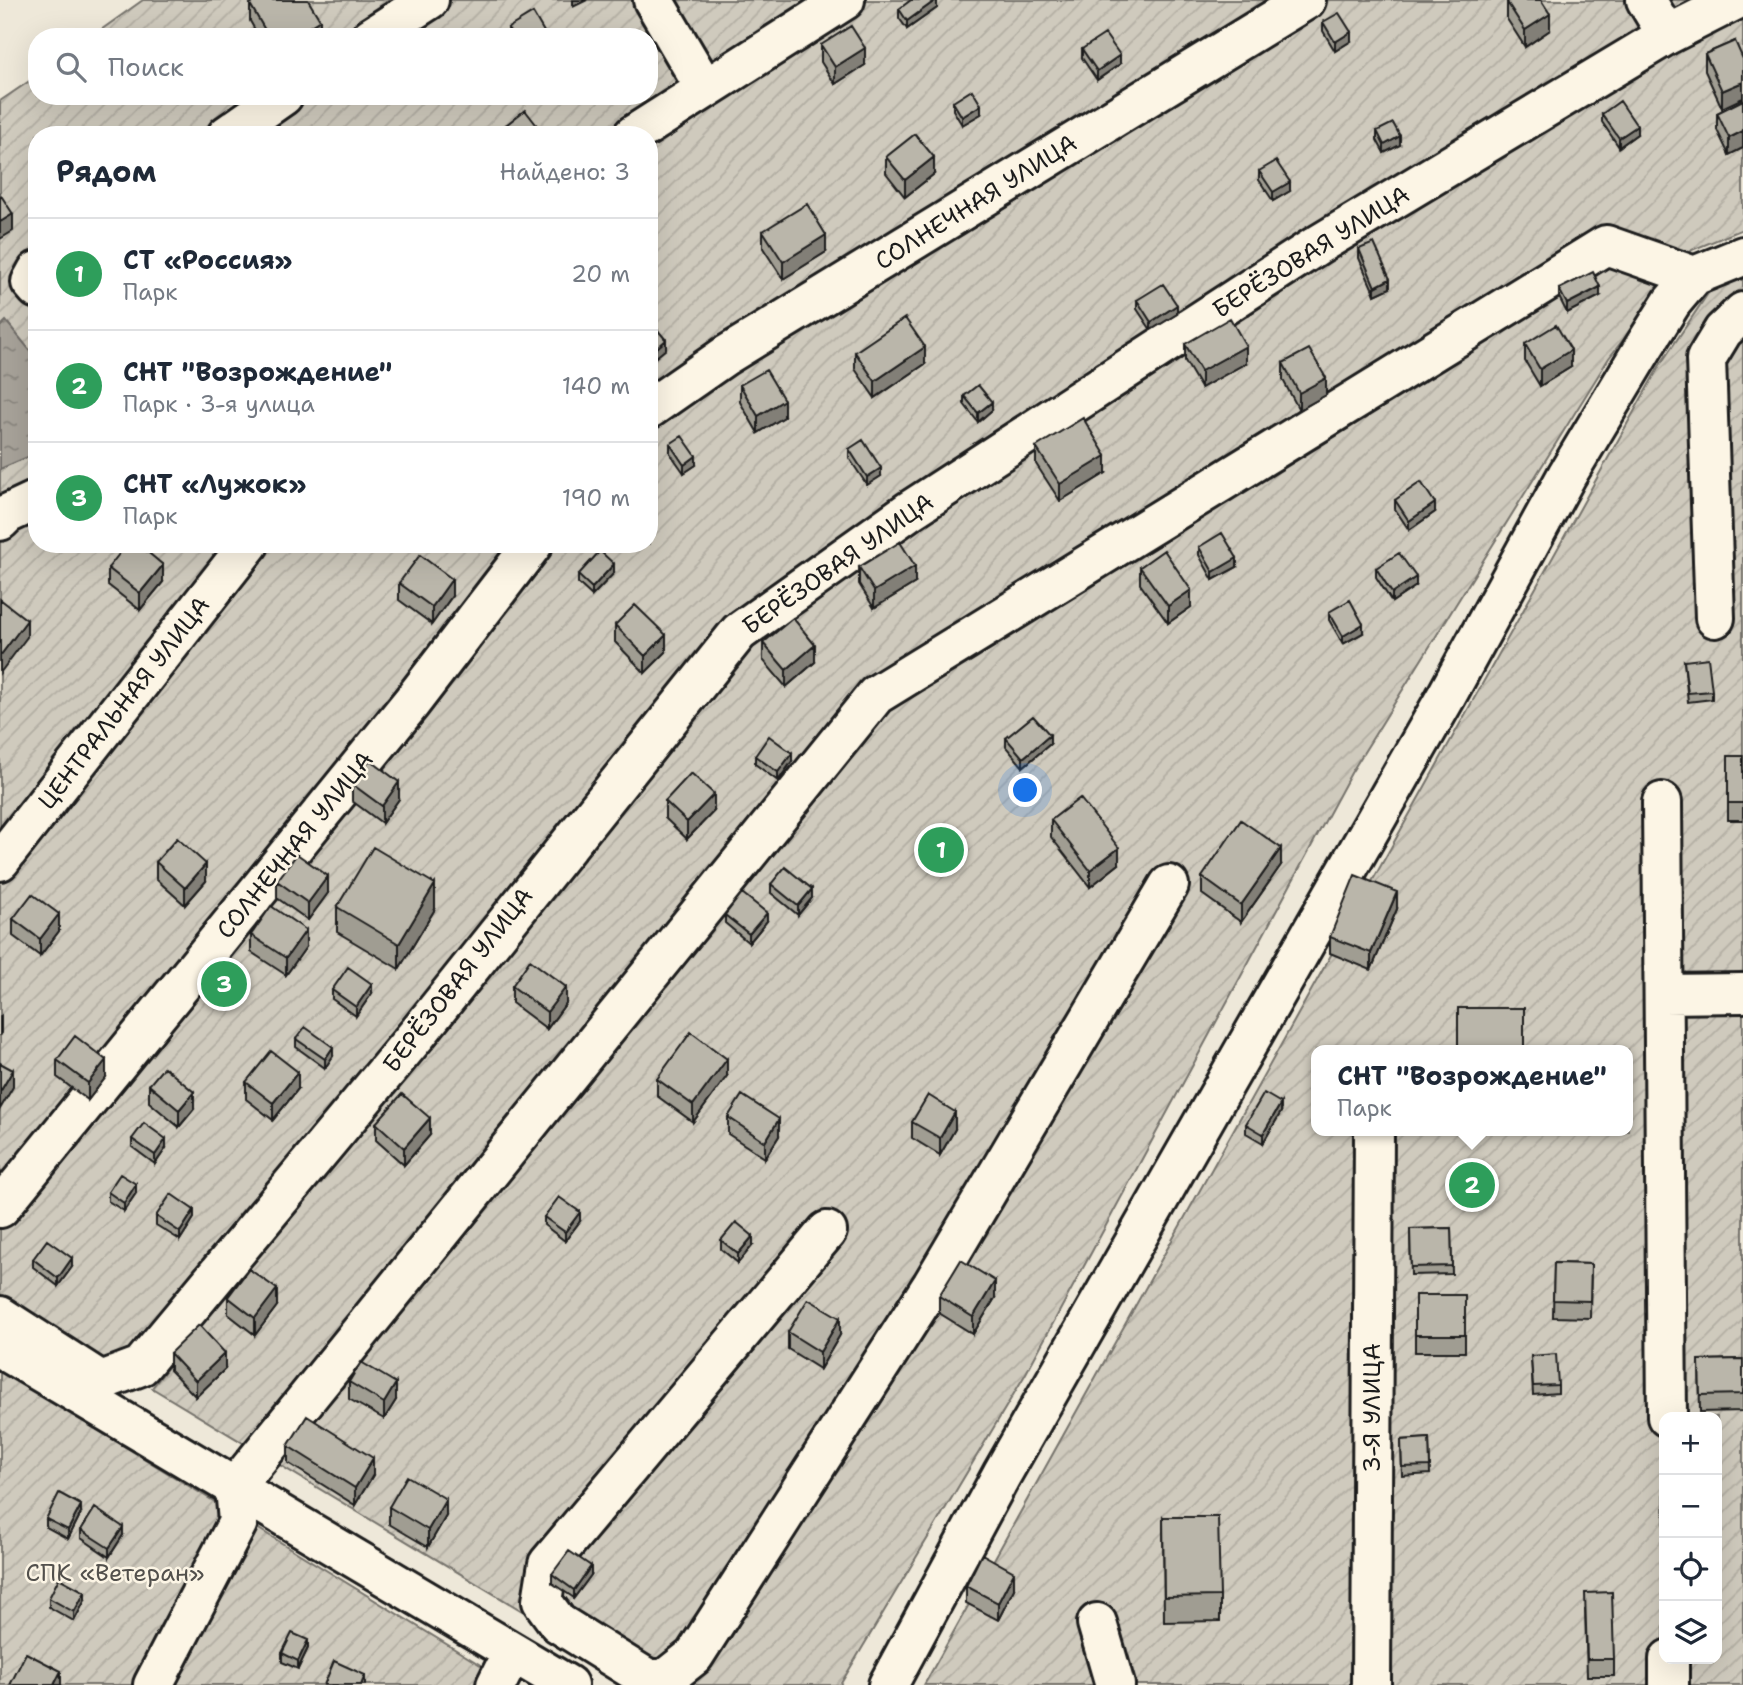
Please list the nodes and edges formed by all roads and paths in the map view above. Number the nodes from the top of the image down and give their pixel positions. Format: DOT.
graph roads {
  1 [pos="429,0"];
  2 [pos="653,0"];
  3 [pos="845,0"];
  4 [pos="1306,0"];
  5 [pos="1646,0"];
  6 [pos="1736,0"];
  7 [pos="385,28"];
  8 [pos="1667,36"];
  9 [pos="705,87"];
  10 [pos="270,105"];
  11 [pos="240,126"];
  12 [pos="646,126"];
  13 [pos="1743,256"];
  14 [pos="1694,276"];
  15 [pos="1743,312"];
  16 [pos="658,403"];
  17 [pos="28,504"];
  18 [pos="0,521"];
  19 [pos="241,553"];
  20 [pos="526,553"];
  21 [pos="1715,618"];
  22 [pos="1662,802"];
  23 [pos="0,862"];
  24 [pos="1169,885"];
  25 [pos="1743,993"];
  26 [pos="1664,994"];
  27 [pos="1374,1136"];
  28 [pos="0,1208"];
  29 [pos="827,1231"];
  30 [pos="0,1316"];
  31 [pos="0,1348"];
  32 [pos="1667,1412"];
  33 [pos="235,1487"];
  34 [pos="1097,1623"];
  35 [pos="1668,1664"];
  36 [pos="504,1669"];
  37 [pos="153,1685"];
  38 [pos="568,1685"];
  39 [pos="888,1685"];
  40 [pos="1115,1685"];
  41 [pos="1371,1685"];
  42 [pos="1669,1685"];
  1 -- 7 [label="street"];
  2 -- 9 [label="street"];
  3 -- 9 [label="street"];
  4 -- 16 [label="street, СОЛНЕЧНАЯ УЛИЦА"];
  5 -- 8 [label="street"];
  6 -- 8 [label="street, БЕРЁЗОВАЯ УЛИЦА"];
  8 -- 30 [label="street, БЕРЁЗОВАЯ УЛИЦА"];
  9 -- 12 [label="street"];
  10 -- 11 [label="street"];
  13 -- 14 [label="street"];
  14 -- 33 [label="street"];
  14 -- 39 [label="street"];
  15 -- 21 [label="street"];
  17 -- 18 [label="street"];
  19 -- 23 [label="street, ЦЕНТРАЛЬНАЯ УЛИЦА"];
  20 -- 28 [label="street, СОЛНЕЧНАЯ УЛИЦА"];
  22 -- 26 [label="street"];
  24 -- 29 [label="street"];
  25 -- 26 [label="street"];
  26 -- 32 [label="street"];
  27 -- 41 [label="street, 3-Я УЛИЦА"];
  31 -- 33 [label="street"];
  33 -- 36 [label="street"];
  33 -- 37 [label="street"];
  34 -- 40 [label="street"];
  35 -- 42 [label="street"];
  36 -- 38 [label="street"];
}
